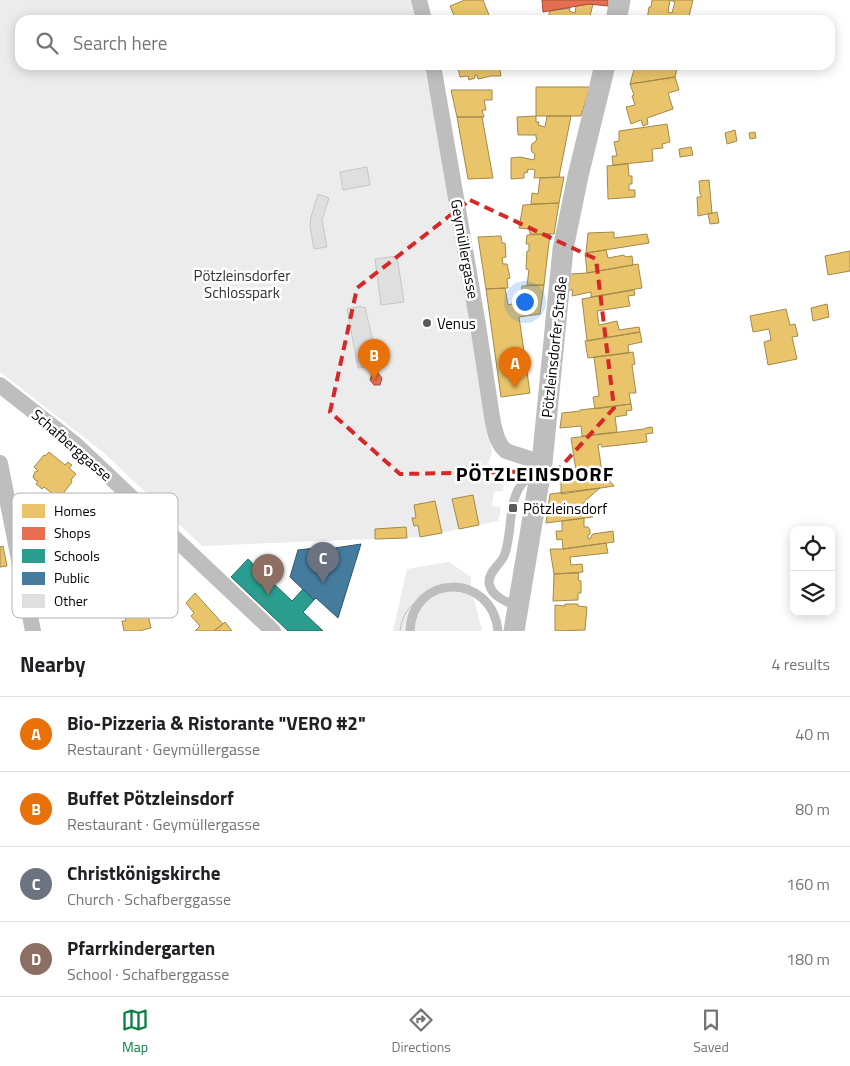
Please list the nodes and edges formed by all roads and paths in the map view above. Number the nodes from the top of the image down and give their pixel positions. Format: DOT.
graph roads {
  1 [pos="419,0"];
  2 [pos="620,0"];
  3 [pos="423,15"];
  4 [pos="617,15"];
  5 [pos="434,70"];
  6 [pos="604,70"];
  7 [pos="0,385"];
  8 [pos="0,463"];
  9 [pos="542,463"];
  10 [pos="127,493"];
  11 [pos="12,524"];
  12 [pos="178,541"];
  13 [pos="518,606"];
  14 [pos="30,618"];
  15 [pos="33,631"];
  16 [pos="273,631"];
  17 [pos="410,631"];
  18 [pos="498,631"];
  19 [pos="514,631"];
  1 -- 3 [label="street"];
  2 -- 4 [label="street"];
  5 -- 9 [label="street, Geymüllergasse"];
  6 -- 9 [label="street, Pötzleinsdorfer Straße"];
  7 -- 10 [label="street, Schafberggasse"];
  8 -- 11 [label="street"];
  9 -- 13 [label="street, Pötzleinsdorfer Straße"];
  9 -- 13 [label="lane"];
  12 -- 16 [label="street, Schafberggasse"];
  13 -- 19 [label="street, Pötzleinsdorfer Straße"];
  14 -- 15 [label="street"];
  17 -- 18 [label="lane"];
}
